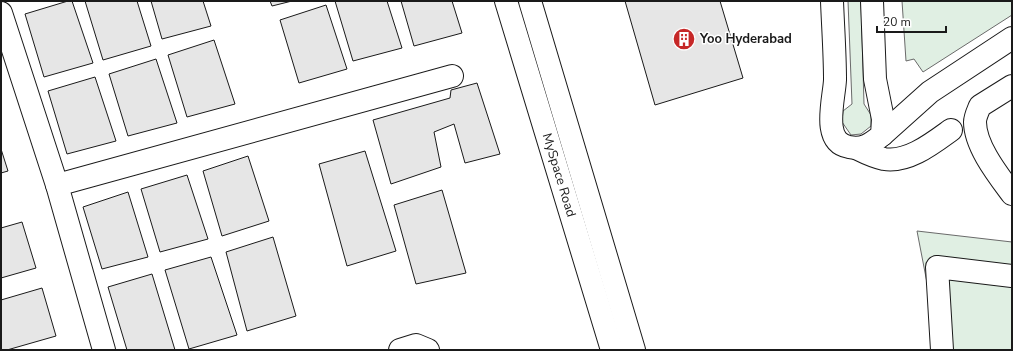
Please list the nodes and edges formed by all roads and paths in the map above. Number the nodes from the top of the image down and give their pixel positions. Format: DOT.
graph roads {
  1 [pos="4,1"];
  2 [pos="506,1"];
  3 [pos="530,1"];
  4 [pos="832,1"];
  5 [pos="872,1"];
  6 [pos="1,2"];
  7 [pos="1,13"];
  8 [pos="1012,38"];
  9 [pos="452,76"];
  10 [pos="1012,86"];
  11 [pos="951,130"];
  12 [pos="882,135"];
  13 [pos="858,149"];
  14 [pos="57,185"];
  15 [pos="1012,194"];
  16 [pos="1012,276"];
  17 [pos="104,350"];
  18 [pos="400,350"];
  19 [pos="428,350"];
  20 [pos="612,350"];
  21 [pos="634,350"];
  22 [pos="942,350"];
  1 -- 6 [label="street"];
  2 -- 20 [label="street, MySpace Road"];
  3 -- 21 [label="street, MySpace Road"];
  4 -- 13 [label="street"];
  5 -- 12 [label="street"];
  7 -- 14 [label="street"];
  8 -- 12 [label="street"];
  9 -- 14 [label="street"];
  10 -- 15 [label="street"];
  11 -- 13 [label="street"];
  12 -- 13 [label="street"];
  14 -- 17 [label="street"];
  16 -- 22 [label="street"];
  18 -- 19 [label="street"];
}
